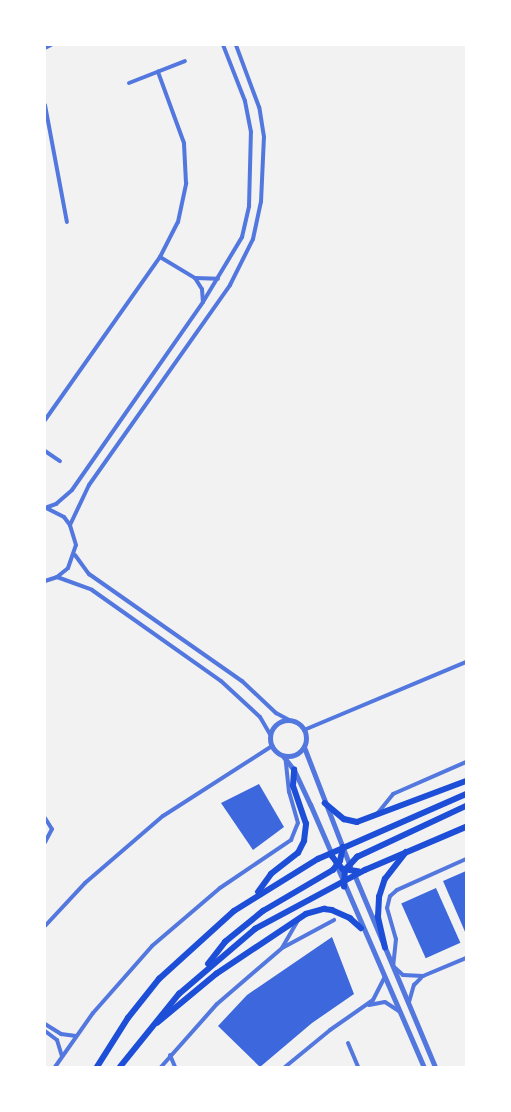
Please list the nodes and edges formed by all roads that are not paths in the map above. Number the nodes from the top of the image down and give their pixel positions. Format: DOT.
graph roads {
  1 [pos="51,45"];
  2 [pos="223,45"];
  3 [pos="236,45"];
  4 [pos="45,48"];
  5 [pos="185,61"];
  6 [pos="158,72"];
  7 [pos="129,83"];
  8 [pos="45,105"];
  9 [pos="67,222"];
  10 [pos="160,258"];
  11 [pos="195,278"];
  12 [pos="218,279"];
  13 [pos="203,302"];
  14 [pos="45,420"];
  15 [pos="45,450"];
  16 [pos="60,461"];
  17 [pos="45,508"];
  18 [pos="70,525"];
  19 [pos="75,555"];
  20 [pos="57,577"];
  21 [pos="45,581"];
  22 [pos="466,662"];
  23 [pos="291,721"];
  24 [pos="304,730"];
  25 [pos="270,734"];
  26 [pos="272,746"];
  27 [pos="304,747"];
  28 [pos="284,757"];
  29 [pos="466,762"];
  30 [pos="294,770"];
  31 [pos="466,781"];
  32 [pos="466,794"];
  33 [pos="325,803"];
  34 [pos="466,806"];
  35 [pos="45,818"];
  36 [pos="372,818"];
  37 [pos="466,827"];
  38 [pos="45,842"];
  39 [pos="343,847"];
  40 [pos="407,851"];
  41 [pos="331,855"];
  42 [pos="466,859"];
  43 [pos="338,864"];
  44 [pos="348,866"];
  45 [pos="353,873"];
  46 [pos="343,883"];
  47 [pos="256,896"];
  48 [pos="299,919"];
  49 [pos="334,920"];
  50 [pos="45,926"];
  51 [pos="361,928"];
  52 [pos="282,948"];
  53 [pos="385,948"];
  54 [pos="466,958"];
  55 [pos="393,966"];
  56 [pos="204,970"];
  57 [pos="423,976"];
  58 [pos="384,978"];
  59 [pos="409,1004"];
  60 [pos="365,1006"];
  61 [pos="400,1013"];
  62 [pos="45,1024"];
  63 [pos="45,1031"];
  64 [pos="144,1034"];
  65 [pos="76,1036"];
  66 [pos="348,1043"];
  67 [pos="170,1055"];
  68 [pos="62,1056"];
  69 [pos="56,1067"];
  70 [pos="97,1067"];
  71 [pos="120,1067"];
  72 [pos="161,1067"];
  73 [pos="175,1067"];
  74 [pos="285,1067"];
  75 [pos="358,1067"];
  76 [pos="424,1067"];
  77 [pos="435,1067"];
  1 -- 4 [label="street"];
  2 -- 12 [label="street"];
  3 -- 18 [label="street"];
  5 -- 6 [label="street"];
  6 -- 7 [label="street"];
  6 -- 10 [label="street"];
  8 -- 9 [label="street"];
  10 -- 11 [label="street"];
  10 -- 14 [label="street"];
  11 -- 12 [label="street"];
  11 -- 13 [label="street"];
  12 -- 13 [label="street"];
  13 -- 17 [label="street"];
  15 -- 16 [label="street"];
  17 -- 18 [label="street"];
  18 -- 19 [label="street"];
  19 -- 20 [label="street"];
  19 -- 23 [label="street"];
  20 -- 21 [label="street"];
  20 -- 25 [label="street"];
  22 -- 24 [label="street"];
  23 -- 24 [label="street"];
  23 -- 25 [label="street"];
  24 -- 27 [label="street"];
  25 -- 26 [label="street"];
  26 -- 28 [label="street"];
  26 -- 50 [label="street"];
  27 -- 28 [label="street"];
  27 -- 33 [label="street"];
  28 -- 30 [label="street"];
  28 -- 65 [label="street"];
  29 -- 36 [label="street"];
  30 -- 41 [label="street"];
  30 -- 47 [label="main road"];
  31 -- 36 [label="main road"];
  32 -- 39 [label="main road"];
  33 -- 36 [label="main road"];
  33 -- 39 [label="street"];
  34 -- 44 [label="main road"];
  35 -- 38 [label="street"];
  37 -- 40 [label="main road"];
  39 -- 41 [label="main road"];
  39 -- 43 [label="main road"];
  39 -- 44 [label="street"];
  40 -- 45 [label="main road"];
  40 -- 53 [label="main road"];
  41 -- 43 [label="main road"];
  41 -- 47 [label="main road"];
  42 -- 55 [label="street"];
  43 -- 44 [label="main road"];
  43 -- 46 [label="street"];
  43 -- 56 [label="main road"];
  44 -- 45 [label="main road"];
  44 -- 46 [label="main road"];
  45 -- 46 [label="main road"];
  45 -- 53 [label="street"];
  46 -- 51 [label="street"];
  46 -- 56 [label="main road"];
  47 -- 70 [label="main road"];
  48 -- 51 [label="main road"];
  48 -- 52 [label="street"];
  48 -- 64 [label="main road"];
  49 -- 52 [label="street"];
  51 -- 58 [label="street"];
  52 -- 67 [label="street"];
  53 -- 55 [label="street"];
  54 -- 57 [label="street"];
  55 -- 57 [label="street"];
  55 -- 59 [label="street"];
  56 -- 64 [label="main road"];
  57 -- 59 [label="street"];
  58 -- 60 [label="street"];
  58 -- 61 [label="street"];
  59 -- 77 [label="street"];
  60 -- 61 [label="street"];
  60 -- 74 [label="street"];
  61 -- 76 [label="street"];
  62 -- 65 [label="street"];
  63 -- 68 [label="street"];
  64 -- 71 [label="main road"];
  65 -- 68 [label="street"];
  66 -- 75 [label="street"];
  67 -- 72 [label="street"];
  67 -- 73 [label="street"];
  68 -- 69 [label="street"];
}
